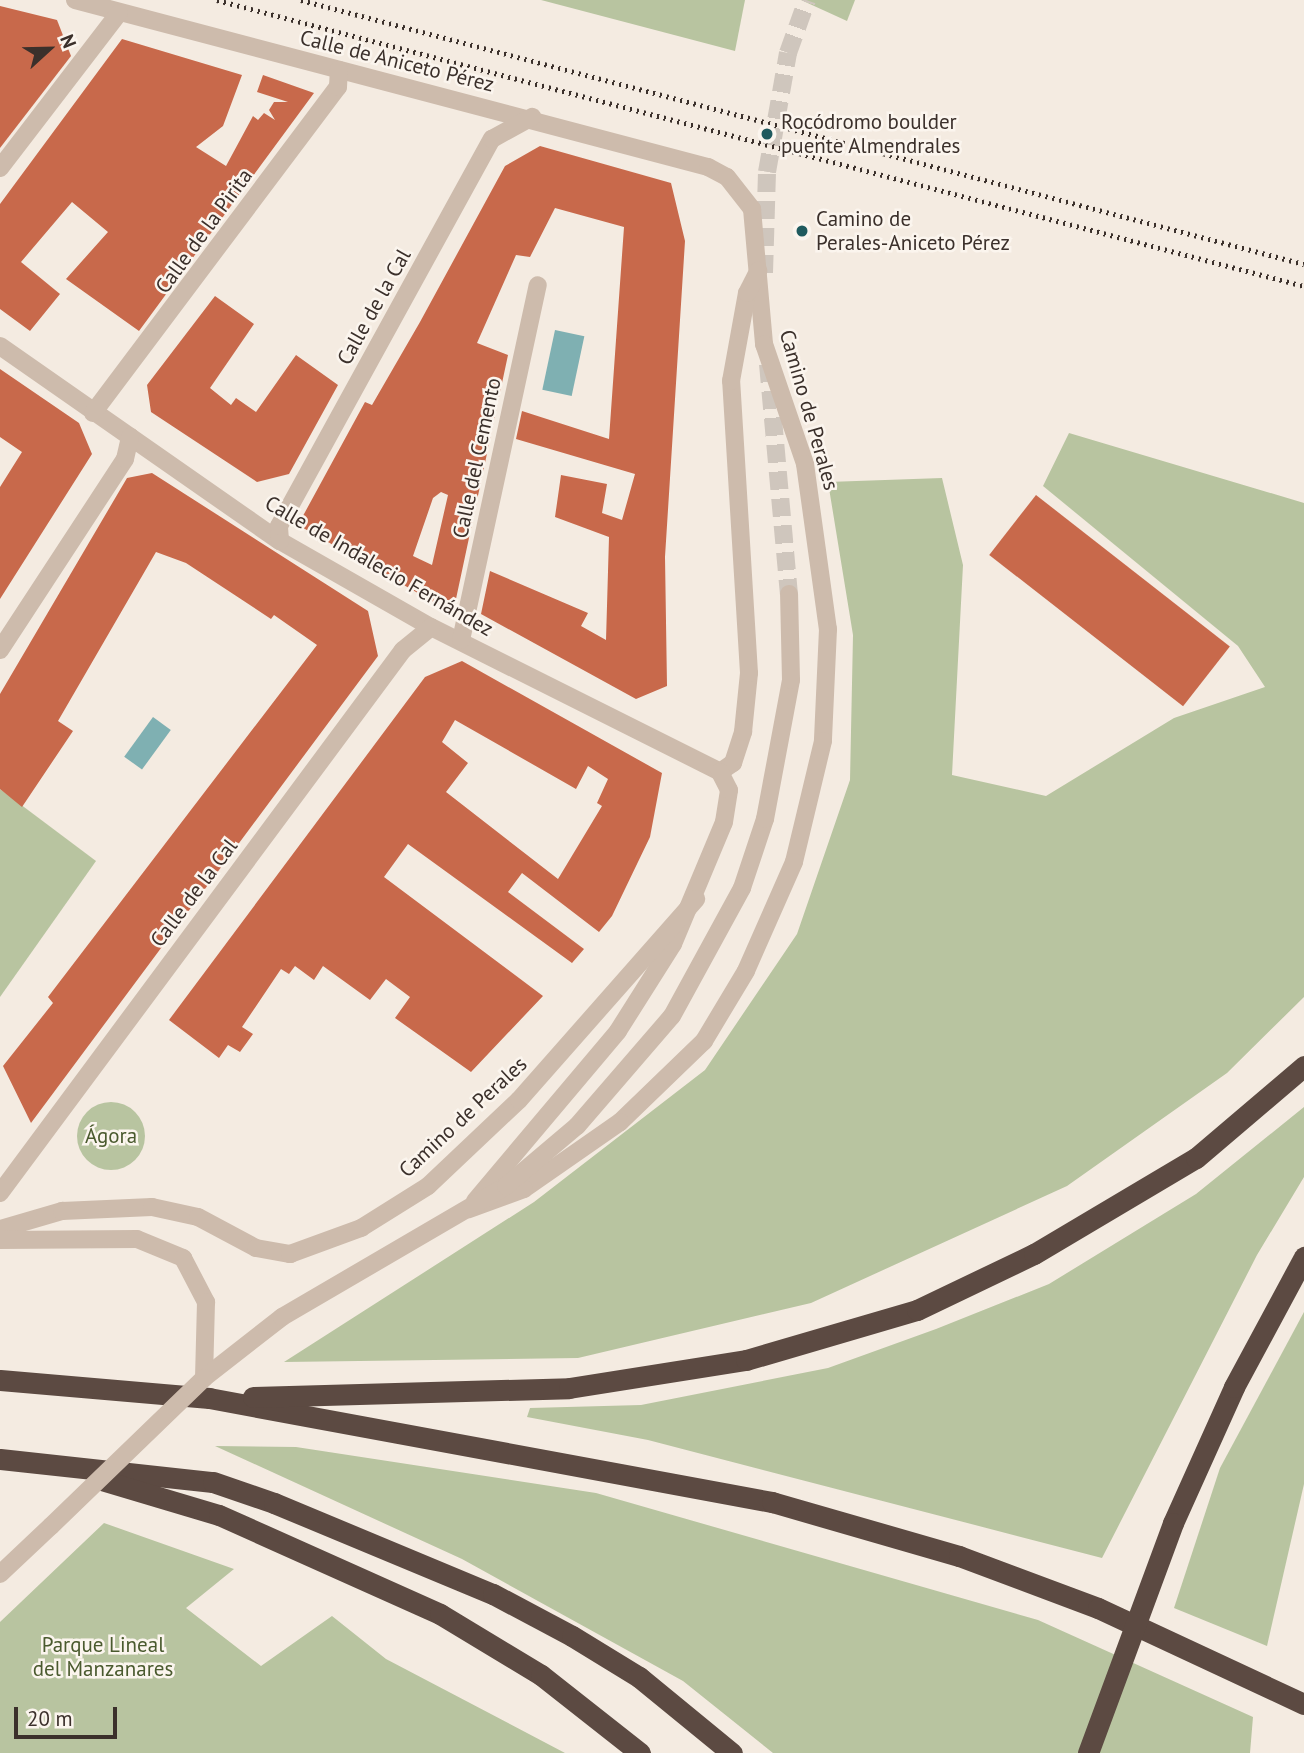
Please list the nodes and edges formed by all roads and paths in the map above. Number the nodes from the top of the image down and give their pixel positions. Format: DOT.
graph roads {
  1 [pos="75,0"];
  2 [pos="119,13"];
  3 [pos="340,70"];
  4 [pos="532,117"];
  5 [pos="708,167"];
  6 [pos="0,168"];
  7 [pos="759,270"];
  8 [pos="538,285"];
  9 [pos="0,346"];
  10 [pos="93,413"];
  11 [pos="130,437"];
  12 [pos="280,541"];
  13 [pos="789,594"];
  14 [pos="431,627"];
  15 [pos="461,640"];
  16 [pos="0,650"];
  17 [pos="720,772"];
  18 [pos="695,899"];
  19 [pos="1304,1066"];
  20 [pos="0,1193"];
  21 [pos="469,1209"];
  22 [pos="0,1229"];
  23 [pos="0,1240"];
  24 [pos="1304,1257"];
  25 [pos="0,1380"];
  26 [pos="206,1388"];
  27 [pos="0,1458"];
  28 [pos="43,1462"];
  29 [pos="0,1574"];
  30 [pos="1304,1704"];
  31 [pos="640,1753"];
  32 [pos="732,1753"];
  33 [pos="1088,1753"];
  1 -- 2 [label="street, Calle de Aniceto Pérez"];
  2 -- 3 [label="street, Calle de Aniceto Pérez"];
  2 -- 6 [label="street"];
  3 -- 4 [label="street, Calle de Aniceto Pérez"];
  3 -- 10 [label="street, Calle de la Pirita"];
  4 -- 5 [label="street, Calle de Aniceto Pérez"];
  4 -- 12 [label="street, Calle de la Cal"];
  5 -- 7 [label="street, Camino de Perales"];
  7 -- 17 [label="street, Camino de Perales"];
  7 -- 21 [label="street, Camino de Perales"];
  8 -- 15 [label="street, Calle del Cemento"];
  9 -- 10 [label="street, Calle de Indalecio Fernández"];
  10 -- 11 [label="street, Calle de Indalecio Fernández"];
  11 -- 12 [label="street, Calle de Indalecio Fernández"];
  11 -- 16 [label="street"];
  12 -- 14 [label="street, Calle de Indalecio Fernández"];
  13 -- 21 [label="street, Camino de Perales"];
  14 -- 15 [label="street, Calle de Indalecio Fernández"];
  14 -- 20 [label="street, Calle de la Cal"];
  15 -- 17 [label="street, Calle de Indalecio Fernández"];
  17 -- 18 [label="street, Camino de Perales"];
  18 -- 21 [label="street, Camino de Perales"];
  18 -- 22 [label="street, Camino de Perales"];
  19 -- 26 [label="highway"];
  21 -- 26 [label="street, Camino de Perales"];
  23 -- 26 [label="street"];
  24 -- 33 [label="highway, bridge"];
  25 -- 26 [label="highway"];
  26 -- 29 [label="street, Camino de Perales, bridge"];
  26 -- 30 [label="highway"];
  27 -- 28 [label="highway"];
  28 -- 31 [label="highway"];
  28 -- 32 [label="highway"];
}
